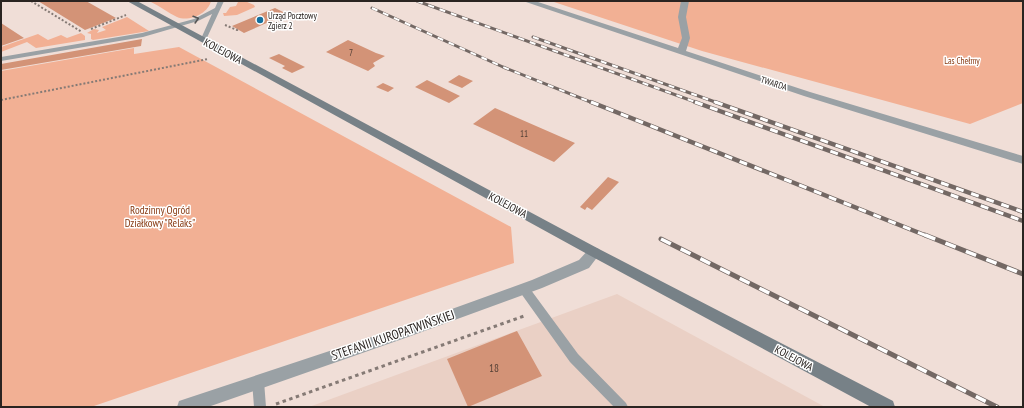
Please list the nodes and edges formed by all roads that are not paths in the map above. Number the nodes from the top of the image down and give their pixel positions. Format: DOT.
graph roads {
  1 [pos="131,1"];
  2 [pos="222,1"];
  3 [pos="528,1"];
  4 [pos="686,1"];
  5 [pos="217,10"];
  6 [pos="174,25"];
  7 [pos="203,41"];
  8 [pos="681,53"];
  9 [pos="1,59"];
  10 [pos="1023,160"];
  11 [pos="594,252"];
  12 [pos="524,289"];
  13 [pos="258,381"];
  14 [pos="185,407"];
  15 [pos="260,407"];
  16 [pos="622,407"];
  17 [pos="887,407"];
  1 -- 6 [label="street, KOLEJOWA"];
  2 -- 5 [label="lane"];
  3 -- 8 [label="street, TWARDA"];
  4 -- 8 [label="street"];
  6 -- 5 [label="lane, one-way"];
  5 -- 7 [label="lane"];
  6 -- 7 [label="street, KOLEJOWA"];
  6 -- 9 [label="lane"];
  7 -- 11 [label="street, KOLEJOWA"];
  8 -- 10 [label="street, TWARDA"];
  11 -- 12 [label="street, STEFANII KUROPATWIŃSKIEJ"];
  11 -- 17 [label="street, KOLEJOWA"];
  12 -- 13 [label="street, STEFANII KUROPATWIŃSKIEJ"];
  12 -- 16 [label="lane"];
  13 -- 14 [label="street, STEFANII KUROPATWIŃSKIEJ"];
  13 -- 15 [label="lane"];
}
